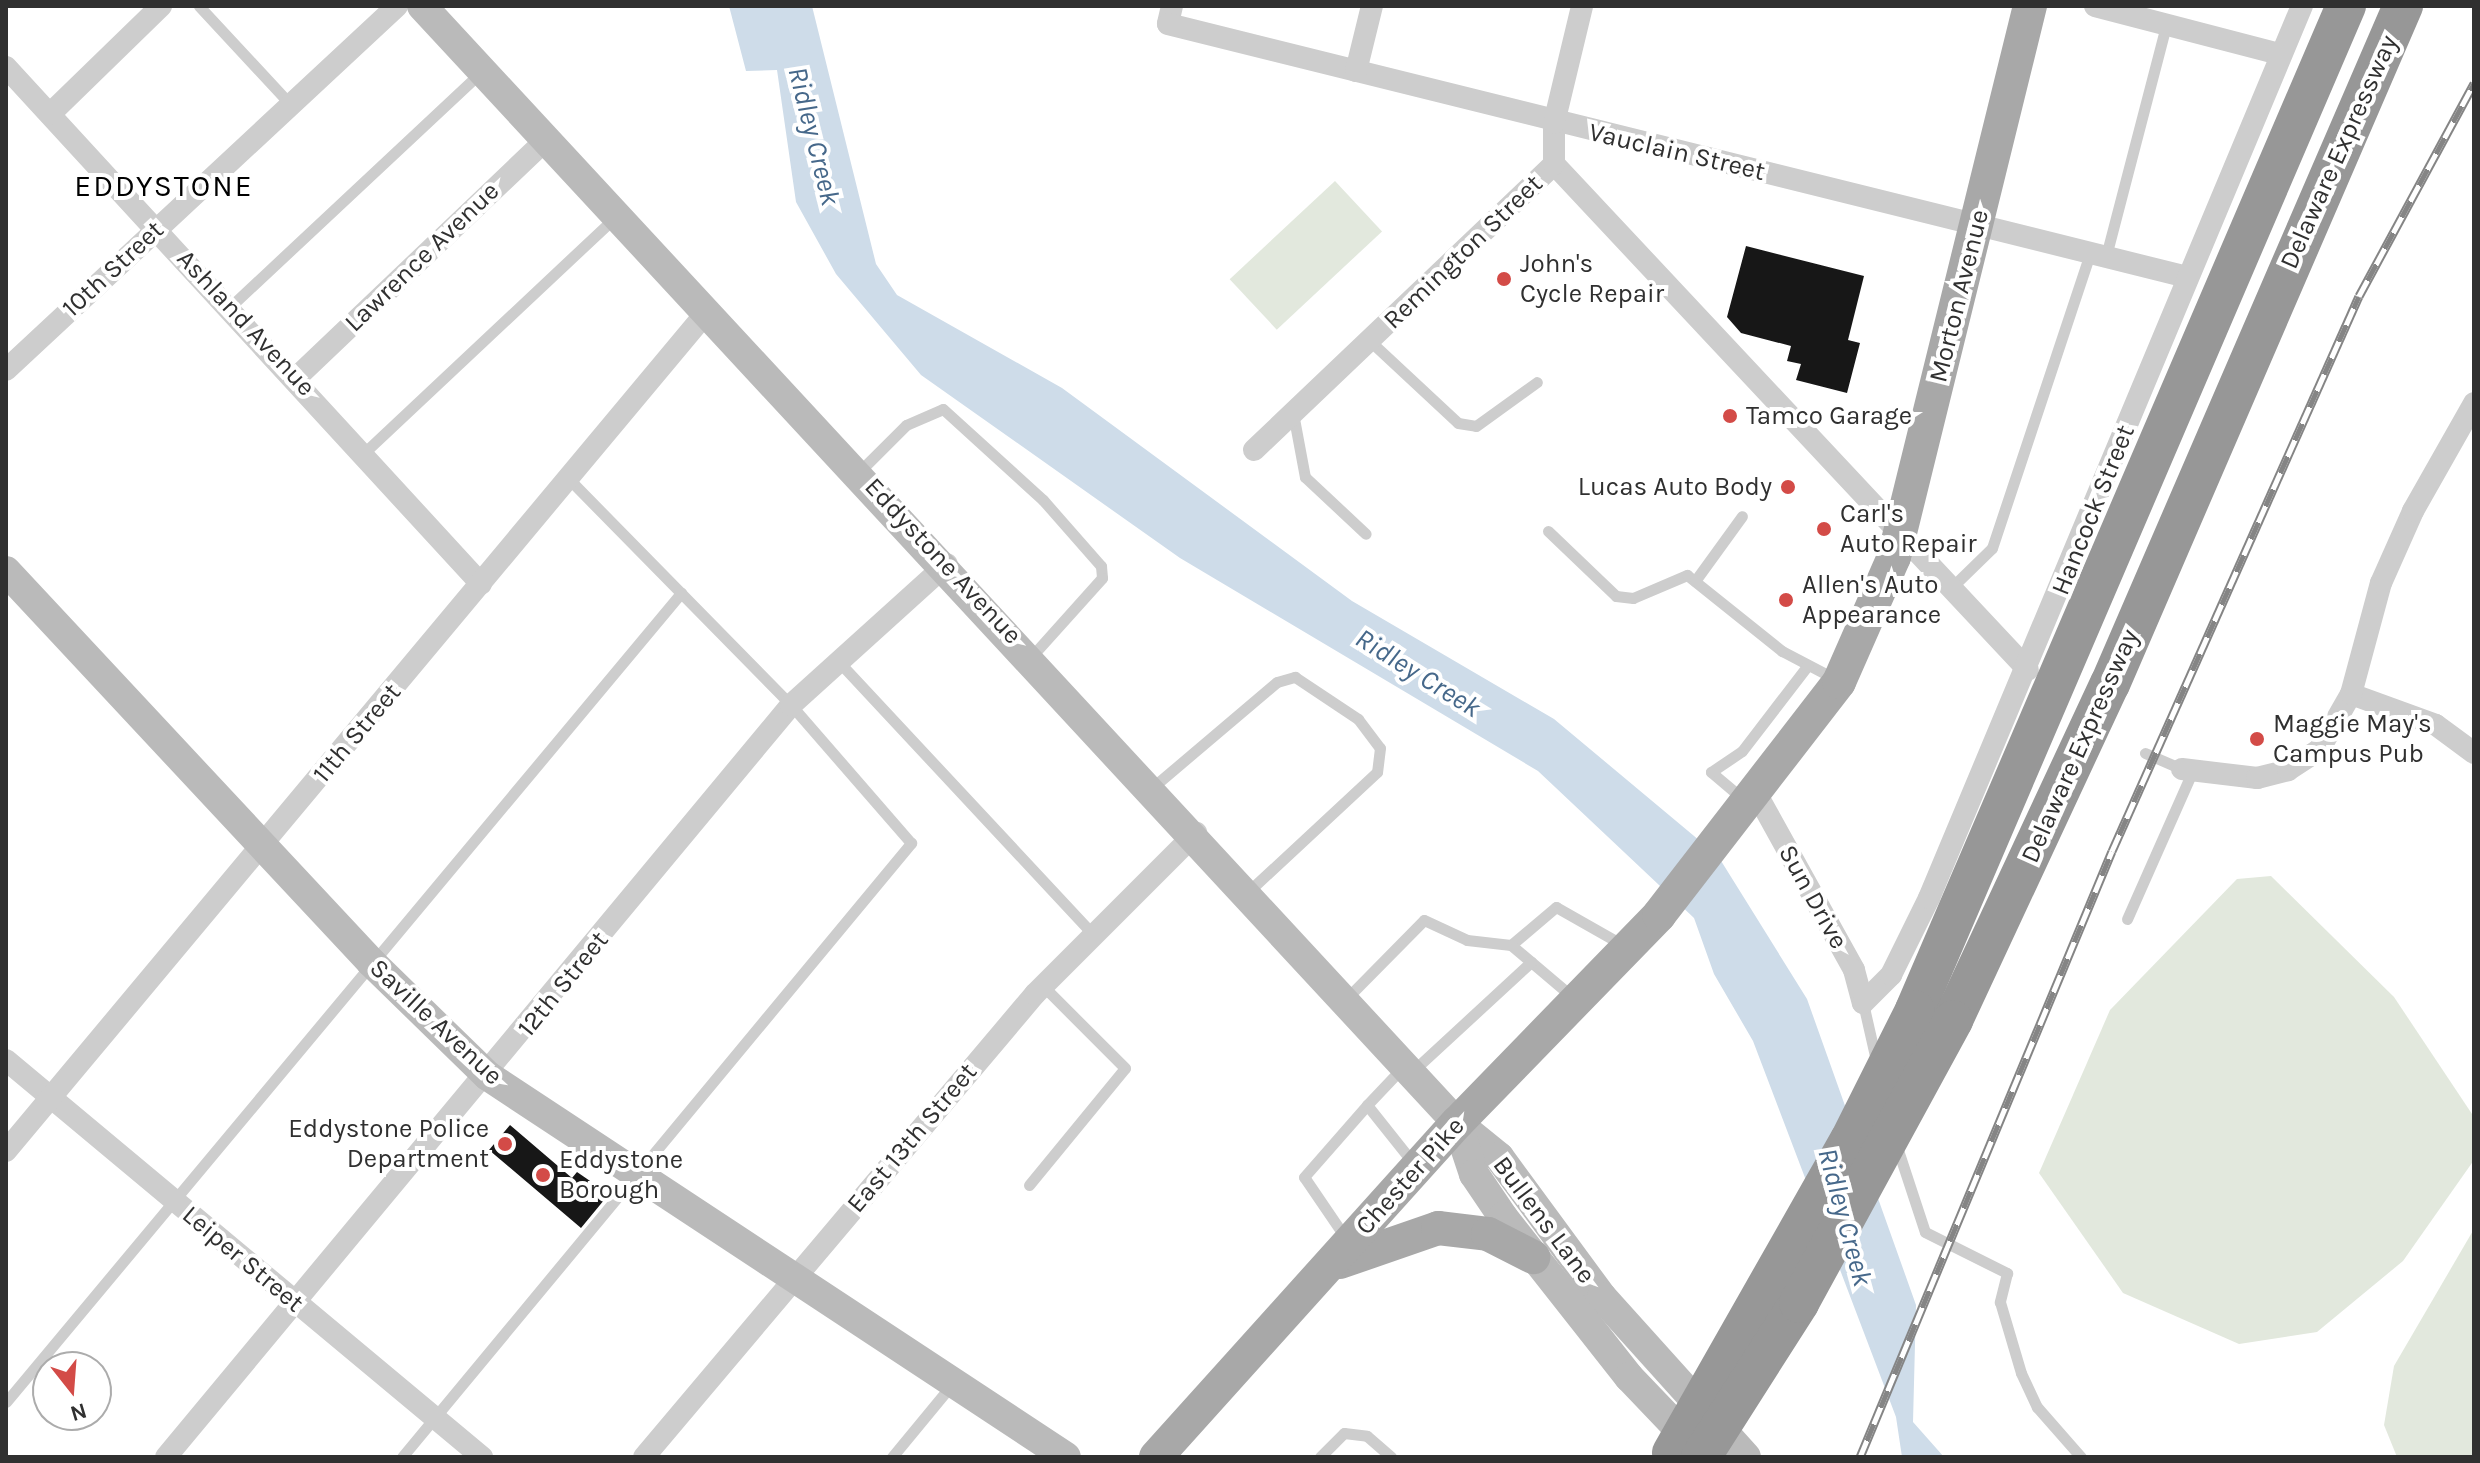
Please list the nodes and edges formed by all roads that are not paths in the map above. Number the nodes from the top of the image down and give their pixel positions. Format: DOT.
graph roads {
  1 [pos="161,6"];
  2 [pos="199,6"];
  3 [pos="397,6"];
  4 [pos="422,6"];
  5 [pos="1372,6"];
  6 [pos="1582,6"];
  7 [pos="2030,6"];
  8 [pos="2095,6"];
  9 [pos="2302,6"];
  10 [pos="2346,6"];
  11 [pos="2403,6"];
  12 [pos="2134,11"];
  13 [pos="1170,15"];
  14 [pos="2166,25"];
  15 [pos="2279,54"];
  16 [pos="6,67"];
  17 [pos="483,70"];
  18 [pos="1356,71"];
  19 [pos="290,104"];
  20 [pos="50,114"];
  21 [pos="1554,123"];
  22 [pos="547,139"];
  23 [pos="1554,164"];
  24 [pos="617,215"];
  25 [pos="1976,224"];
  26 [pos="156,229"];
  27 [pos="2098,254"];
  28 [pos="2187,277"];
  29 [pos="231,306"];
  30 [pos="706,313"];
  31 [pos="1370,341"];
  32 [pos="6,370"];
  33 [pos="298,376"];
  34 [pos="1537,382"];
  35 [pos="2474,403"];
  36 [pos="1293,413"];
  37 [pos="1254,450"];
  38 [pos="365,452"];
  39 [pos="860,471"];
  40 [pos="568,478"];
  41 [pos="1742,516"];
  42 [pos="1548,531"];
  43 [pos="1900,533"];
  44 [pos="1366,534"];
  45 [pos="947,564"];
  46 [pos="6,571"];
  47 [pos="1695,581"];
  48 [pos="481,584"];
  49 [pos="1951,588"];
  50 [pos="681,593"];
  51 [pos="1032,656"];
  52 [pos="839,662"];
  53 [pos="1808,665"];
  54 [pos="2028,670"];
  55 [pos="1839,682"];
  56 [pos="2351,694"];
  57 [pos="791,705"];
  58 [pos="2145,753"];
  59 [pos="2474,753"];
  60 [pos="2187,770"];
  61 [pos="1153,787"];
  62 [pos="1752,799"];
  63 [pos="1196,833"];
  64 [pos="263,846"];
  65 [pos="1249,891"];
  66 [pos="1670,902"];
  67 [pos="2127,919"];
  68 [pos="1094,935"];
  69 [pos="1511,945"];
  70 [pos="1628,947"];
  71 [pos="371,962"];
  72 [pos="1531,962"];
  73 [pos="1043,986"];
  74 [pos="1348,997"];
  75 [pos="1576,1000"];
  76 [pos="1863,1003"];
  77 [pos="6,1060"];
  78 [pos="1411,1065"];
  79 [pos="488,1076"];
  80 [pos="51,1097"];
  81 [pos="1367,1105"];
  82 [pos="1457,1123"];
  83 [pos="6,1151"];
  84 [pos="1417,1167"];
  85 [pos="641,1171"];
  86 [pos="1029,1185"];
  87 [pos="175,1200"];
  88 [pos="1349,1242"];
  89 [pos="1533,1257"];
  90 [pos="1325,1269"];
  91 [pos="794,1277"];
  92 [pos="1799,1303"];
  93 [pos="296,1304"];
  94 [pos="953,1382"];
  95 [pos="6,1402"];
  96 [pos="436,1417"];
  97 [pos="1053,1454"];
  98 [pos="166,1457"];
  99 [pos="402,1457"];
  100 [pos="482,1457"];
  101 [pos="644,1457"];
  102 [pos="892,1457"];
  103 [pos="1156,1457"];
  104 [pos="1320,1457"];
  105 [pos="1391,1457"];
  106 [pos="1669,1457"];
  107 [pos="1704,1457"];
  108 [pos="1723,1457"];
  109 [pos="1746,1457"];
  110 [pos="2081,1457"];
  1 -- 20 [label="street"];
  2 -- 19 [label="lane"];
  3 -- 19 [label="street, 10th Street"];
  4 -- 17 [label="street, Eddystone Avenue"];
  5 -- 18 [label="street"];
  6 -- 21 [label="street, Remington Street"];
  7 -- 25 [label="main road, Morton Avenue"];
  8 -- 12 [label="street"];
  9 -- 15 [label="street, Hancock Street"];
  10 -- 106 [label="highway, Delaware Expressway, bridge"];
  11 -- 92 [label="highway, Delaware Expressway, bridge"];
  12 -- 14 [label="street"];
  13 -- 18 [label="street, Vauclain Street"];
  14 -- 15 [label="street"];
  14 -- 27 [label="lane"];
  15 -- 28 [label="street, Hancock Street"];
  16 -- 20 [label="street, Ashland Avenue"];
  17 -- 22 [label="street, Eddystone Avenue"];
  17 -- 29 [label="lane"];
  18 -- 21 [label="street, Vauclain Street"];
  19 -- 26 [label="street, 10th Street"];
  20 -- 26 [label="street, Ashland Avenue"];
  21 -- 23 [label="street, Remington Street"];
  21 -- 25 [label="street, Vauclain Street"];
  22 -- 24 [label="street, Eddystone Avenue"];
  22 -- 33 [label="street, Lawrence Avenue"];
  23 -- 31 [label="street, Remington Street"];
  23 -- 43 [label="street"];
  24 -- 30 [label="street, Eddystone Avenue"];
  24 -- 38 [label="lane"];
  25 -- 27 [label="street, Vauclain Street"];
  25 -- 43 [label="main road, Morton Avenue"];
  26 -- 29 [label="street, Ashland Avenue"];
  26 -- 32 [label="street, 10th Street"];
  27 -- 28 [label="street, Vauclain Street"];
  27 -- 49 [label="lane"];
  28 -- 54 [label="street, Hancock Street"];
  29 -- 33 [label="street, Ashland Avenue"];
  30 -- 39 [label="street, Eddystone Avenue"];
  30 -- 40 [label="street, 11th Street"];
  31 -- 34 [label="lane"];
  31 -- 36 [label="street, Remington Street"];
  33 -- 38 [label="street, Ashland Avenue"];
  35 -- 56 [label="street"];
  36 -- 37 [label="street, Remington Street"];
  36 -- 44 [label="lane"];
  38 -- 48 [label="street, Ashland Avenue"];
  39 -- 45 [label="street, Eddystone Avenue"];
  39 -- 51 [label="lane"];
  40 -- 48 [label="street, 11th Street"];
  40 -- 50 [label="lane"];
  41 -- 47 [label="lane"];
  42 -- 47 [label="lane"];
  43 -- 49 [label="street"];
  43 -- 55 [label="main road, Morton Avenue"];
  45 -- 51 [label="street, Eddystone Avenue"];
  45 -- 52 [label="street, 12th Street"];
  46 -- 64 [label="street, Saville Avenue"];
  47 -- 53 [label="lane"];
  48 -- 64 [label="street, 11th Street"];
  49 -- 54 [label="street"];
  50 -- 57 [label="lane"];
  50 -- 71 [label="lane"];
  51 -- 61 [label="street, Eddystone Avenue"];
  52 -- 57 [label="street, 12th Street"];
  52 -- 68 [label="lane"];
  53 -- 55 [label="lane"];
  53 -- 62 [label="lane"];
  54 -- 76 [label="street, Hancock Street"];
  55 -- 62 [label="main road, Morton Avenue"];
  56 -- 59 [label="street"];
  56 -- 60 [label="street"];
  57 -- 79 [label="street, 12th Street"];
  57 -- 85 [label="lane"];
  58 -- 60 [label="lane"];
  60 -- 67 [label="lane"];
  61 -- 63 [label="street, Eddystone Avenue"];
  61 -- 65 [label="lane"];
  62 -- 66 [label="main road, Morton Avenue"];
  62 -- 76 [label="street, Sun Drive"];
  63 -- 65 [label="street, Eddystone Avenue"];
  63 -- 68 [label="street, East 13th Street"];
  64 -- 71 [label="street, Saville Avenue"];
  64 -- 80 [label="street, 11th Street"];
  65 -- 74 [label="street, Eddystone Avenue"];
  66 -- 70 [label="main road, Chester Pike"];
  68 -- 73 [label="street, East 13th Street"];
  69 -- 70 [label="lane"];
  69 -- 72 [label="lane"];
  69 -- 74 [label="lane"];
  70 -- 75 [label="main road, Chester Pike"];
  71 -- 79 [label="street, Saville Avenue"];
  71 -- 87 [label="lane"];
  72 -- 75 [label="lane"];
  72 -- 78 [label="lane"];
  73 -- 86 [label="lane"];
  73 -- 91 [label="street, East 13th Street"];
  74 -- 78 [label="street, Eddystone Avenue"];
  75 -- 82 [label="main road, Chester Pike"];
  76 -- 110 [label="lane"];
  77 -- 80 [label="street, Leiper Street"];
  78 -- 81 [label="lane"];
  78 -- 82 [label="street, Eddystone Avenue"];
  79 -- 85 [label="street, Saville Avenue"];
  79 -- 93 [label="street, 12th Street"];
  80 -- 83 [label="street, 11th Street"];
  80 -- 87 [label="street, Leiper Street"];
  81 -- 84 [label="lane"];
  81 -- 88 [label="lane"];
  82 -- 84 [label="main road, Chester Pike"];
  82 -- 89 [label="street, Bullens Lane"];
  82 -- 109 [label="street, Bullens Lane"];
  84 -- 88 [label="main road, Chester Pike"];
  85 -- 91 [label="street, Saville Avenue"];
  85 -- 96 [label="lane"];
  87 -- 93 [label="street, Leiper Street"];
  87 -- 95 [label="lane"];
  88 -- 90 [label="main road, Chester Pike"];
  89 -- 90 [label="main road"];
  89 -- 107 [label="street, Bullens Lane"];
  90 -- 103 [label="main road, Chester Pike"];
  91 -- 94 [label="street, Saville Avenue"];
  91 -- 101 [label="street, East 13th Street"];
  92 -- 107 [label="highway, Delaware Expressway, bridge"];
  92 -- 108 [label="highway, bridge"];
  93 -- 96 [label="street, Leiper Street"];
  93 -- 98 [label="street, 12th Street"];
  94 -- 97 [label="street, Saville Avenue"];
  94 -- 102 [label="lane"];
  96 -- 99 [label="lane"];
  96 -- 100 [label="street, Leiper Street"];
  104 -- 105 [label="lane"];
}
